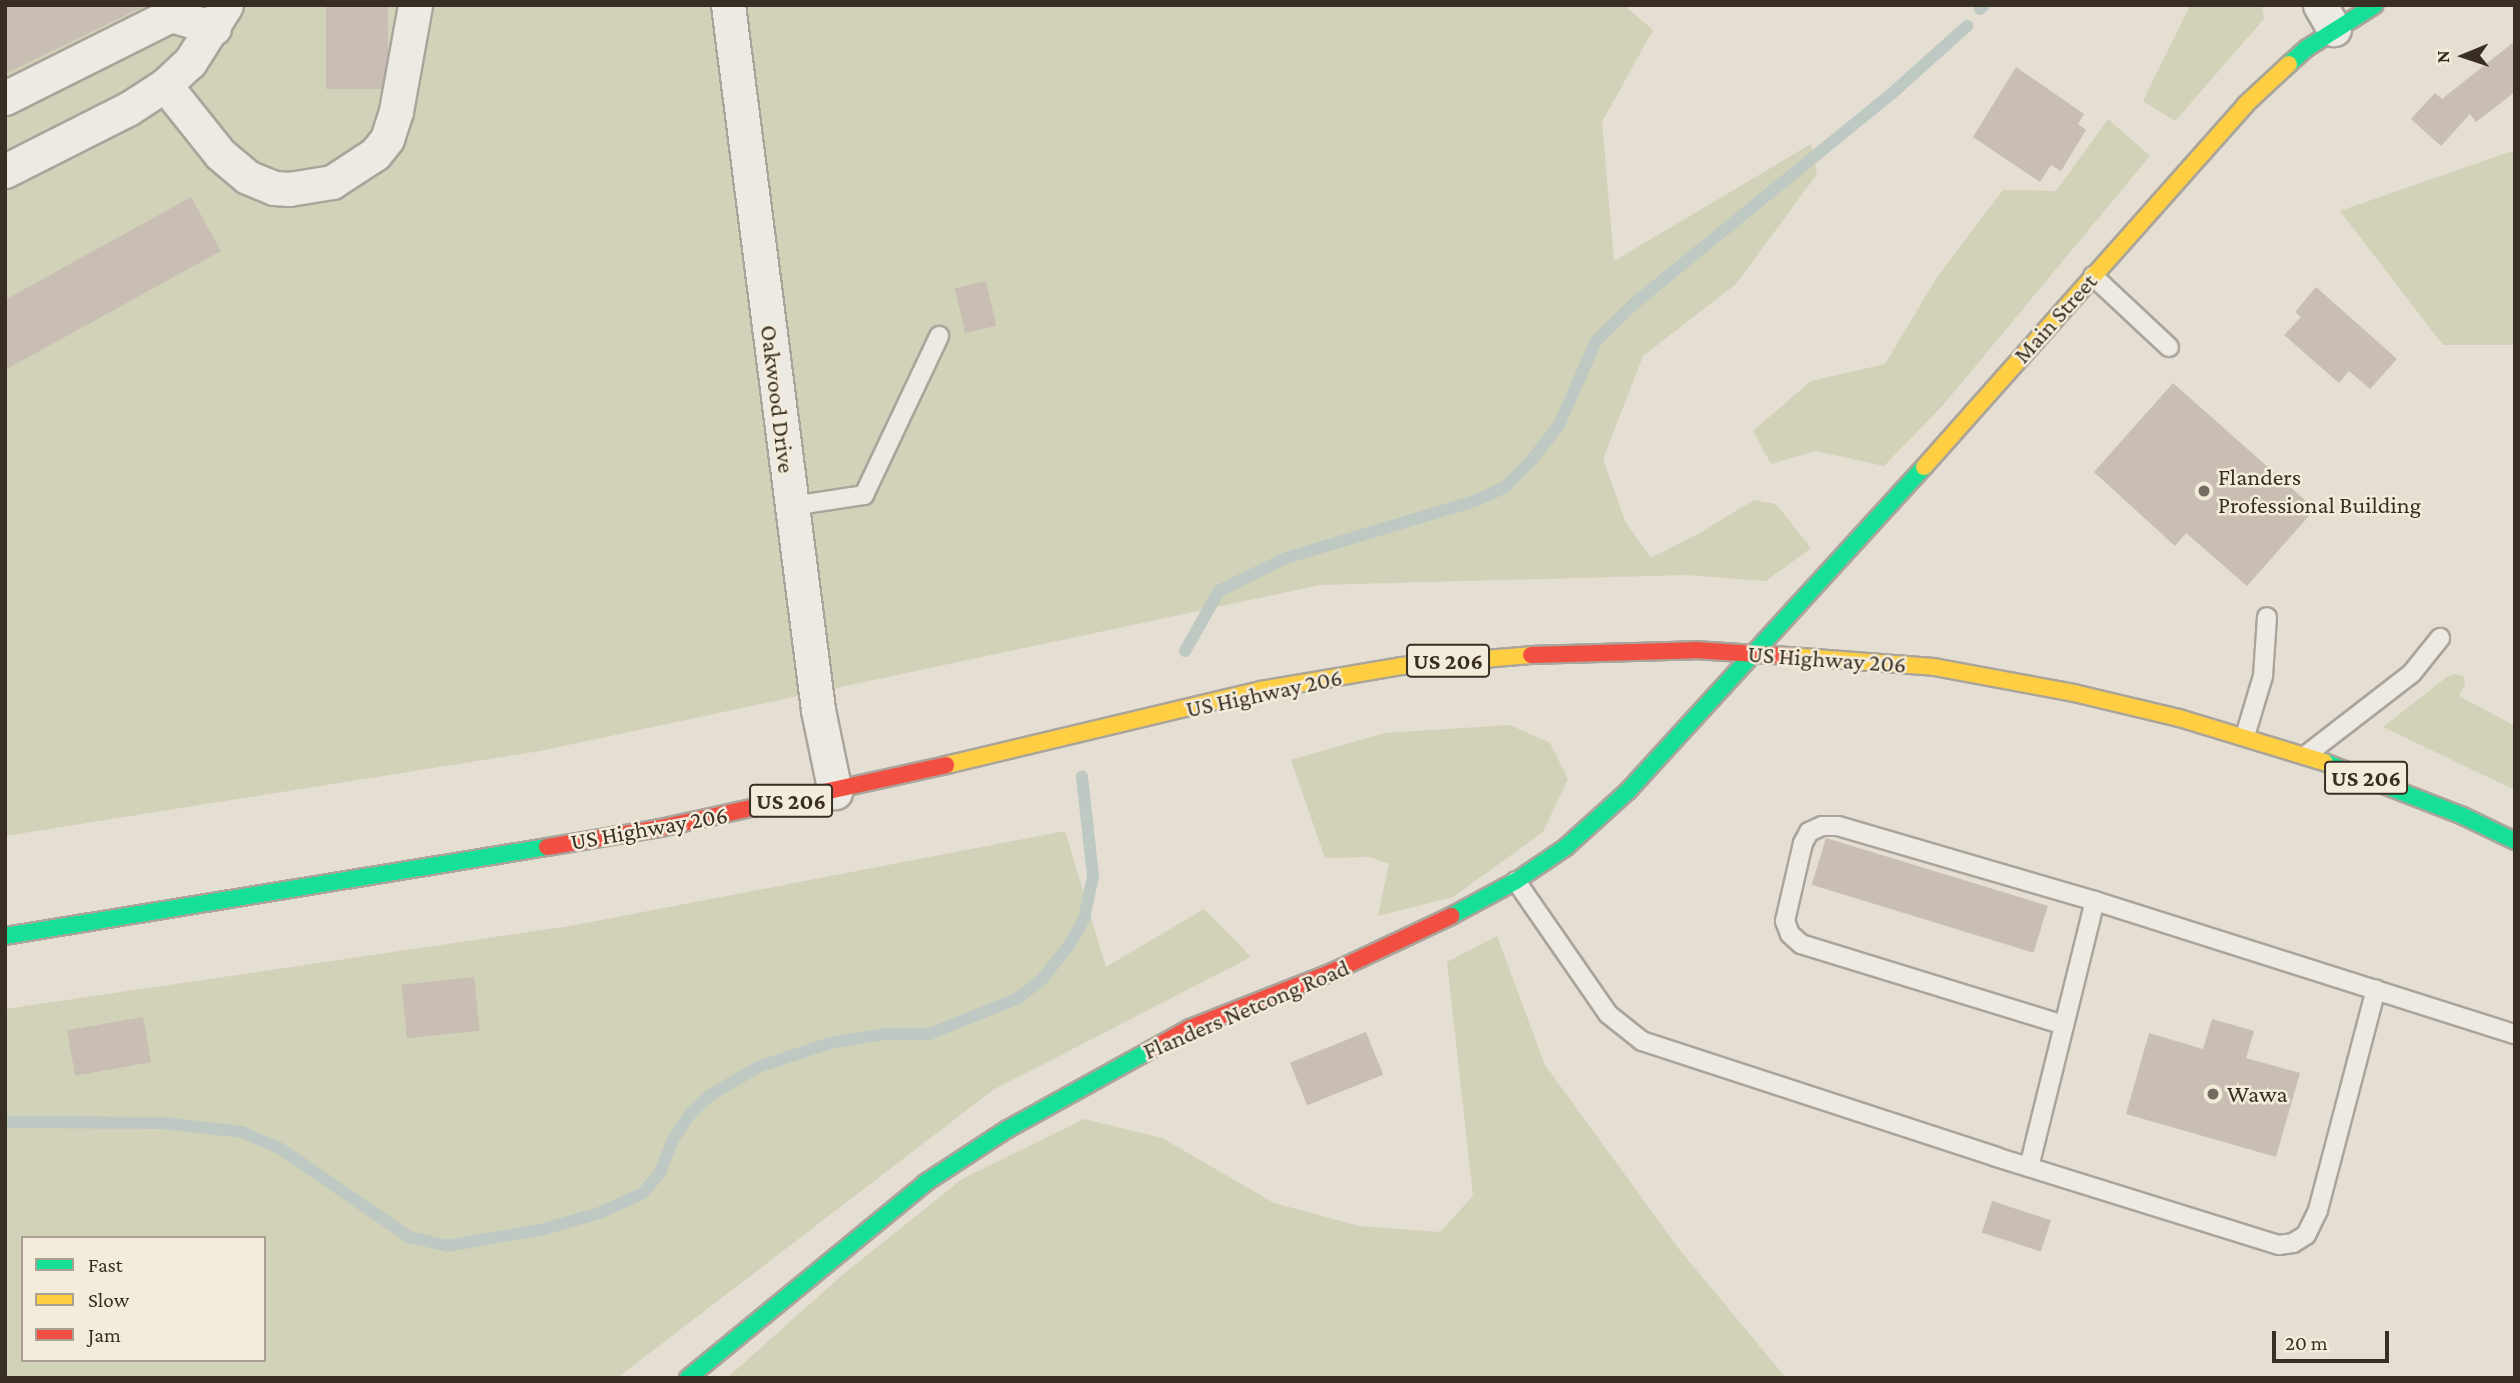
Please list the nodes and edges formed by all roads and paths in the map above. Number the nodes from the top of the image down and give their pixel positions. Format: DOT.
graph roads {
  1 [pos="415,5"];
  2 [pos="728,5"];
  3 [pos="2375,5"];
  4 [pos="220,16"];
  5 [pos="2327,17"];
  6 [pos="165,85"];
  7 [pos="5,98"];
  8 [pos="5,171"];
  9 [pos="2093,276"];
  10 [pos="939,336"];
  11 [pos="2169,347"];
  12 [pos="792,506"];
  13 [pos="2267,617"];
  14 [pos="2440,638"];
  15 [pos="1754,653"];
  16 [pos="2245,736"];
  17 [pos="2306,755"];
  18 [pos="835,792"];
  19 [pos="2515,841"];
  20 [pos="1516,881"];
  21 [pos="2095,901"];
  22 [pos="5,936"];
  23 [pos="2376,989"];
  24 [pos="2064,1025"];
  25 [pos="2515,1034"];
  26 [pos="2029,1167"];
  27 [pos="688,1378"];
  1 -- 6 [label="street"];
  2 -- 12 [label="street, Oakwood Drive"];
  3 -- 5 [label="main road, Main Street"];
  4 -- 6 [label="street"];
  4 -- 7 [label="street"];
  5 -- 9 [label="main road, Main Street"];
  6 -- 8 [label="street"];
  9 -- 11 [label="lane"];
  9 -- 15 [label="main road, Main Street"];
  10 -- 12 [label="lane"];
  12 -- 18 [label="street, Oakwood Drive"];
  13 -- 16 [label="lane"];
  14 -- 17 [label="lane"];
  15 -- 16 [label="main road, US Highway 206 / US 206"];
  15 -- 18 [label="main road, US Highway 206 / US 206"];
  15 -- 20 [label="main road, Flanders Netcong Road"];
  16 -- 17 [label="main road, US Highway 206 / US 206"];
  17 -- 19 [label="main road, US Highway 206 / US 206"];
  18 -- 22 [label="main road, US Highway 206 / US 206"];
  20 -- 26 [label="lane"];
  20 -- 27 [label="main road, Flanders Netcong Road"];
  21 -- 23 [label="lane"];
  21 -- 24 [label="lane"];
  21 -- 24 [label="lane"];
  23 -- 25 [label="lane"];
  23 -- 26 [label="lane"];
  24 -- 26 [label="lane"];
}
